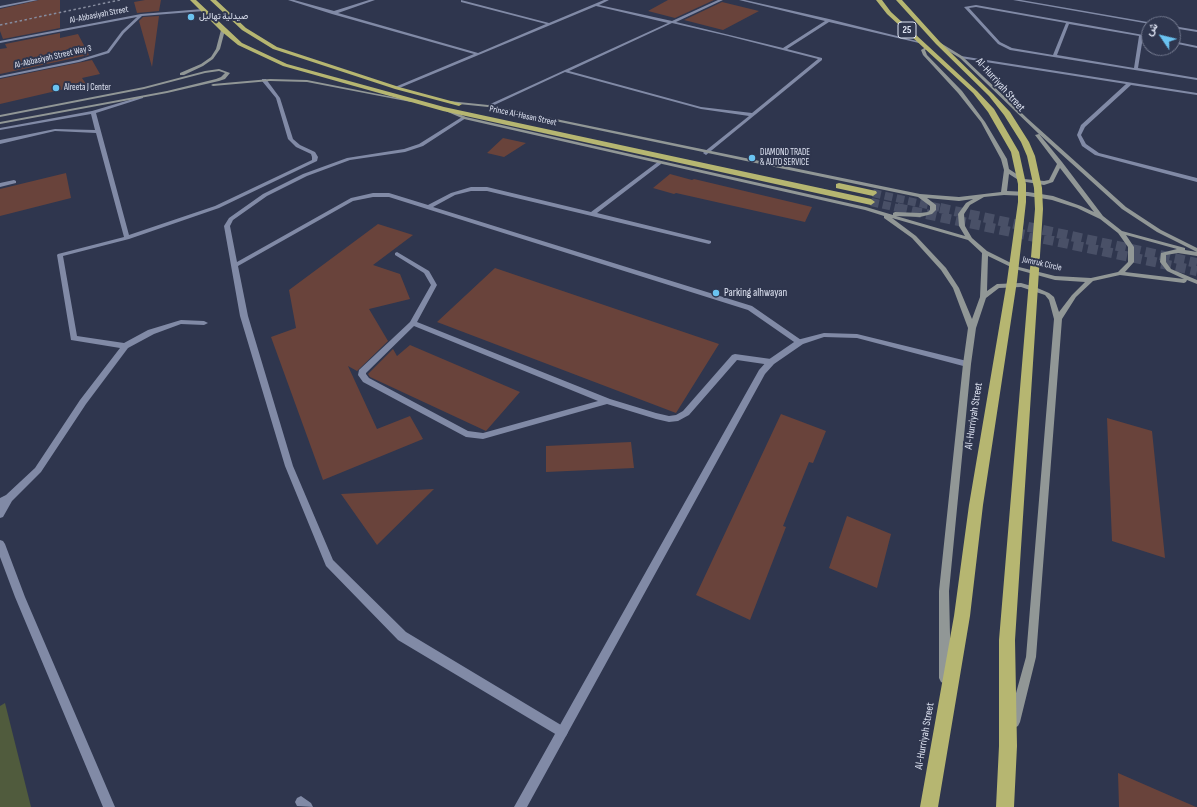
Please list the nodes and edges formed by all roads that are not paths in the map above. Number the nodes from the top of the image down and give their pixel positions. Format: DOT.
graph roads {
  1 [pos="36,0"];
  2 [pos="193,0"];
  3 [pos="212,0"];
  4 [pos="290,0"];
  5 [pos="373,0"];
  6 [pos="607,0"];
  7 [pos="721,0"];
  8 [pos="741,0"];
  9 [pos="879,0"];
  10 [pos="899,0"];
  11 [pos="1015,0"];
  12 [pos="462,1"];
  13 [pos="596,5"];
  14 [pos="0,7"];
  15 [pos="203,10"];
  16 [pos="332,13"];
  17 [pos="141,16"];
  18 [pos="829,20"];
  19 [pos="1141,21"];
  20 [pos="674,22"];
  21 [pos="1068,22"];
  22 [pos="549,24"];
  23 [pos="1181,28"];
  24 [pos="223,30"];
  25 [pos="1197,30"];
  26 [pos="1141,36"];
  27 [pos="0,42"];
  28 [pos="919,42"];
  29 [pos="938,43"];
  30 [pos="1181,44"];
  31 [pos="1197,47"];
  32 [pos="926,48"];
  33 [pos="784,49"];
  34 [pos="478,54"];
  35 [pos="1055,56"];
  36 [pos="961,57"];
  37 [pos="1136,68"];
  38 [pos="565,71"];
  39 [pos="0,77"];
  40 [pos="1197,79"];
  41 [pos="264,80"];
  42 [pos="1130,83"];
  43 [pos="144,88"];
  44 [pos="397,88"];
  45 [pos="167,92"];
  46 [pos="1197,93"];
  47 [pos="141,97"];
  48 [pos="412,101"];
  49 [pos="449,102"];
  50 [pos="488,106"];
  51 [pos="443,109"];
  52 [pos="93,112"];
  53 [pos="753,115"];
  54 [pos="0,116"];
  55 [pos="464,118"];
  56 [pos="1026,120"];
  57 [pos="0,124"];
  58 [pos="0,129"];
  59 [pos="98,132"];
  60 [pos="0,142"];
  61 [pos="706,153"];
  62 [pos="659,163"];
  63 [pos="1060,164"];
  64 [pos="1007,170"];
  65 [pos="1197,180"];
  66 [pos="14,182"];
  67 [pos="0,185"];
  68 [pos="1004,193"];
  69 [pos="920,196"];
  70 [pos="981,197"];
  71 [pos="428,207"];
  72 [pos="880,213"];
  73 [pos="592,214"];
  74 [pos="1102,218"];
  75 [pos="1120,232"];
  76 [pos="127,238"];
  77 [pos="970,239"];
  78 [pos="709,242"];
  79 [pos="985,252"];
  80 [pos="1197,252"];
  81 [pos="397,254"];
  82 [pos="234,266"];
  83 [pos="1120,273"];
  84 [pos="1091,280"];
  85 [pos="1196,282"];
  86 [pos="983,297"];
  87 [pos="1058,319"];
  88 [pos="204,323"];
  89 [pos="413,323"];
  90 [pos="972,328"];
  91 [pos="800,342"];
  92 [pos="125,346"];
  93 [pos="771,362"];
  94 [pos="967,364"];
  95 [pos="607,401"];
  96 [pos="9,498"];
  97 [pos="0,502"];
  98 [pos="0,514"];
  99 [pos="0,544"];
  100 [pos="945,710"];
  101 [pos="562,732"];
  102 [pos="1008,746"];
  103 [pos="109,807"];
  104 [pos="520,807"];
  105 [pos="929,807"];
  106 [pos="1005,807"];
  1 -- 14 [label="street"];
  2 -- 15 [label="highway, Prince Al-Hasan Street"];
  3 -- 44 [label="highway, Prince Al-Hasan Street"];
  4 -- 16 [label="street"];
  5 -- 16 [label="street"];
  6 -- 13 [label="street"];
  7 -- 20 [label="street"];
  8 -- 18 [label="street"];
  9 -- 28 [label="highway, 25"];
  10 -- 29 [label="highway, 25"];
  11 -- 19 [label="street"];
  12 -- 22 [label="street"];
  13 -- 20 [label="street"];
  13 -- 22 [label="street"];
  15 -- 17 [label="street, Al-Abbasiyah Street"];
  15 -- 24 [label="highway, Prince Al-Hasan Street"];
  16 -- 34 [label="street"];
  17 -- 27 [label="street, Al-Abbasiyah Street"];
  17 -- 39 [label="street, Al-Abbasiyah Street Way 3"];
  18 -- 28 [label="street"];
  18 -- 33 [label="street"];
  20 -- 33 [label="street"];
  20 -- 38 [label="street"];
  21 -- 26 [label="street"];
  21 -- 35 [label="street"];
  21 -- 35 [label="street"];
  22 -- 34 [label="street"];
  23 -- 25 [label="street"];
  24 -- 43 [label="main road"];
  24 -- 48 [label="highway, Prince Al-Hasan Street"];
  26 -- 37 [label="street"];
  28 -- 32 [label="highway, 25"];
  29 -- 36 [label="main road, 25"];
  29 -- 102 [label="highway, Al-Hurriyah Street / 25"];
  30 -- 31 [label="street"];
  32 -- 64 [label="main road, 25"];
  32 -- 100 [label="highway, Al-Hurriyah Street / 25"];
  33 -- 53 [label="street"];
  34 -- 44 [label="street"];
  35 -- 37 [label="street"];
  36 -- 42 [label="street"];
  36 -- 56 [label="main road, 25"];
  37 -- 40 [label="street"];
  38 -- 50 [label="street"];
  38 -- 53 [label="street"];
  41 -- 45 [label="main road"];
  41 -- 48 [label="main road"];
  41 -- 76 [label="street"];
  42 -- 46 [label="street"];
  42 -- 65 [label="street"];
  43 -- 45 [label="main road"];
  43 -- 54 [label="main road"];
  44 -- 49 [label="highway, Prince Al-Hasan Street"];
  45 -- 47 [label="main road"];
  47 -- 52 [label="street"];
  47 -- 57 [label="main road"];
  48 -- 51 [label="highway, Prince Al-Hasan Street"];
  49 -- 50 [label="main road"];
  49 -- 51 [label="highway, Prince Al-Hasan Street"];
  50 -- 61 [label="main road"];
  51 -- 55 [label="main road"];
  52 -- 58 [label="street"];
  52 -- 59 [label="street"];
  53 -- 61 [label="street"];
  55 -- 62 [label="main road"];
  55 -- 82 [label="street"];
  56 -- 63 [label="main road, 25"];
  56 -- 80 [label="main road"];
  59 -- 60 [label="street"];
  59 -- 76 [label="street"];
  61 -- 69 [label="main road"];
  62 -- 72 [label="main road"];
  62 -- 73 [label="street"];
  63 -- 64 [label="main road"];
  63 -- 74 [label="main road, 25"];
  64 -- 68 [label="main road, 25"];
  66 -- 67 [label="street"];
  68 -- 70 [label="main road, Jumruk Circle / 25"];
  68 -- 74 [label="main road, Jumruk Circle / 25"];
  69 -- 70 [label="main road"];
  69 -- 72 [label="main road"];
  70 -- 77 [label="main road, Jumruk Circle / 25"];
  71 -- 73 [label="street"];
  71 -- 82 [label="street"];
  71 -- 91 [label="street"];
  72 -- 77 [label="main road"];
  72 -- 90 [label="main road"];
  73 -- 78 [label="street"];
  74 -- 75 [label="main road, Jumruk Circle / 25"];
  75 -- 80 [label="main road, 25"];
  75 -- 83 [label="main road, Jumruk Circle / 25"];
  76 -- 92 [label="street"];
  77 -- 79 [label="main road, Jumruk Circle / 25"];
  79 -- 84 [label="main road, Jumruk Circle / 25"];
  79 -- 86 [label="main road"];
  80 -- 85 [label="main road"];
  81 -- 89 [label="street"];
  82 -- 101 [label="street"];
  83 -- 84 [label="main road, Jumruk Circle / 25"];
  83 -- 85 [label="main road, 25"];
  84 -- 87 [label="main road"];
  86 -- 87 [label="main road"];
  86 -- 90 [label="main road"];
  87 -- 102 [label="main road"];
  88 -- 92 [label="street"];
  89 -- 95 [label="street"];
  89 -- 95 [label="street"];
  90 -- 94 [label="main road"];
  91 -- 93 [label="street"];
  91 -- 94 [label="street"];
  92 -- 96 [label="street"];
  93 -- 95 [label="street"];
  93 -- 101 [label="street"];
  94 -- 100 [label="main road"];
  96 -- 97 [label="street"];
  96 -- 98 [label="street"];
  99 -- 103 [label="street"];
  100 -- 105 [label="highway, Al-Hurriyah Street"];
  101 -- 104 [label="street"];
  102 -- 106 [label="highway, Al-Hurriyah Street"];
}
